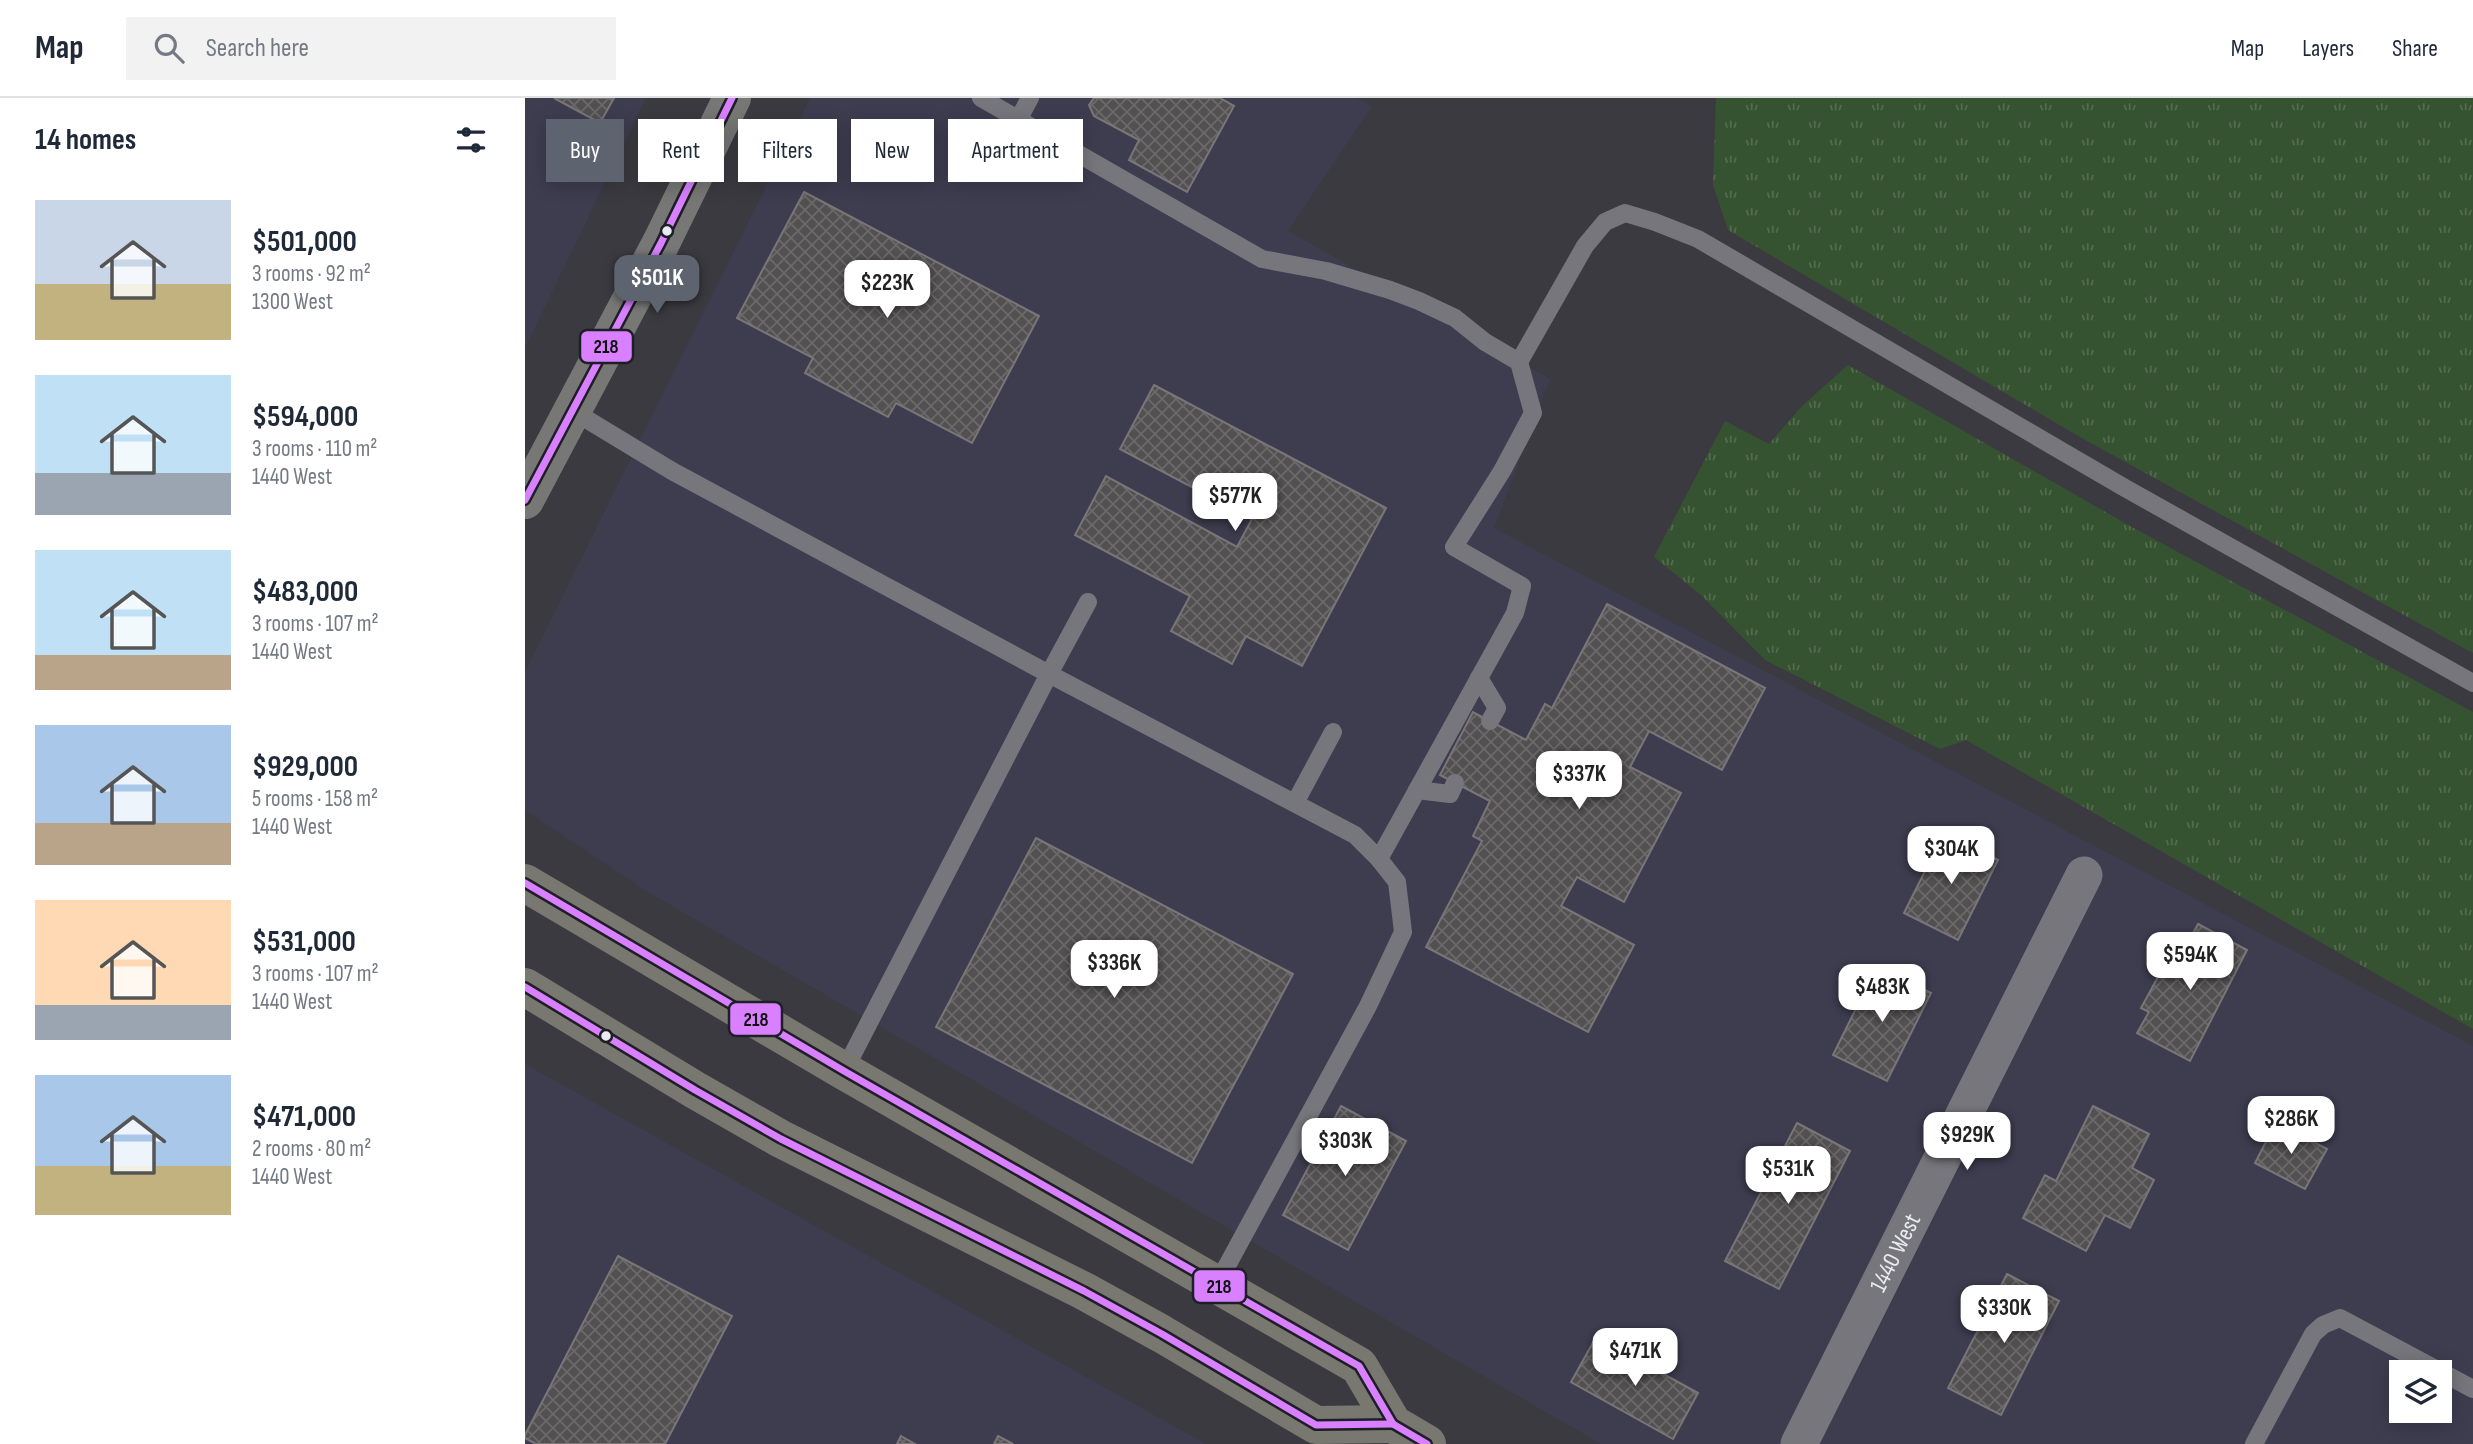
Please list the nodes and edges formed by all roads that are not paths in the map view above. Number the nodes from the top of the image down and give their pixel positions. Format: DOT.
graph roads {
  1 [pos="732,98"];
  2 [pos="981,98"];
  3 [pos="1030,98"];
  4 [pos="1016,119"];
  5 [pos="1019,119"];
  6 [pos="1083,157"];
  7 [pos="1518,362"];
  8 [pos="573,411"];
  9 [pos="525,500"];
  10 [pos="1088,602"];
  11 [pos="1049,674"];
  12 [pos="1479,678"];
  13 [pos="2473,683"];
  14 [pos="1490,720"];
  15 [pos="1333,732"];
  16 [pos="1455,783"];
  17 [pos="1417,790"];
  18 [pos="1296,803"];
  19 [pos="1379,859"];
  20 [pos="2084,875"];
  21 [pos="525,883"];
  22 [pos="525,988"];
  23 [pos="844,1071"];
  24 [pos="1216,1286"];
  25 [pos="2473,1389"];
  26 [pos="1392,1423"];
  27 [pos="1427,1444"];
  28 [pos="1798,1444"];
  29 [pos="2254,1444"];
  1 -- 8 [label="street"];
  2 -- 4 [label="lane"];
  3 -- 5 [label="lane"];
  6 -- 7 [label="lane"];
  7 -- 12 [label="lane"];
  7 -- 13 [label="lane"];
  8 -- 9 [label="street"];
  8 -- 11 [label="lane"];
  10 -- 11 [label="lane"];
  11 -- 18 [label="lane"];
  11 -- 23 [label="lane"];
  12 -- 14 [label="lane"];
  12 -- 17 [label="lane"];
  15 -- 18 [label="lane"];
  16 -- 17 [label="lane"];
  17 -- 19 [label="lane"];
  18 -- 19 [label="lane"];
  19 -- 24 [label="lane"];
  20 -- 28 [label="street, 1440 West"];
  21 -- 23 [label="main road"];
  22 -- 26 [label="main road"];
  23 -- 24 [label="main road"];
  24 -- 26 [label="main road"];
  25 -- 29 [label="lane"];
  26 -- 27 [label="main road"];
}
